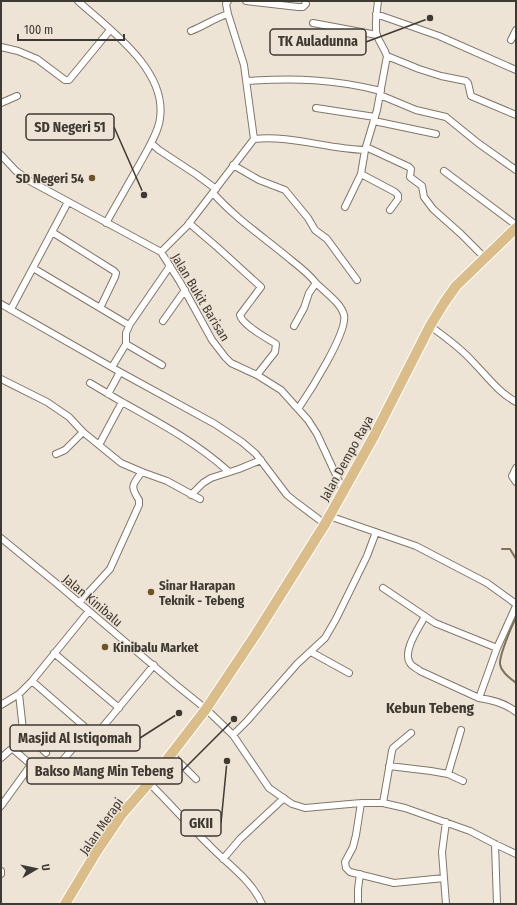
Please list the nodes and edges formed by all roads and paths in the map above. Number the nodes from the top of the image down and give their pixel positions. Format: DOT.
graph roads {
  1 [pos="78,1"];
  2 [pos="228,1"];
  3 [pos="246,1"];
  4 [pos="306,1"];
  5 [pos="378,1"];
  6 [pos="228,14"];
  7 [pos="376,14"];
  8 [pos="313,23"];
  9 [pos="110,30"];
  10 [pos="516,30"];
  11 [pos="191,31"];
  12 [pos="377,35"];
  13 [pos="511,40"];
  14 [pos="1,47"];
  15 [pos="387,56"];
  16 [pos="516,70"];
  17 [pos="247,81"];
  18 [pos="380,93"];
  19 [pos="17,96"];
  20 [pos="1,103"];
  21 [pos="316,108"];
  22 [pos="516,115"];
  23 [pos="374,119"];
  24 [pos="436,134"];
  25 [pos="254,139"];
  26 [pos="151,144"];
  27 [pos="366,148"];
  28 [pos="1,155"];
  29 [pos="233,165"];
  30 [pos="516,170"];
  31 [pos="444,171"];
  32 [pos="361,174"];
  33 [pos="214,191"];
  34 [pos="68,202"];
  35 [pos="345,207"];
  36 [pos="390,210"];
  37 [pos="106,223"];
  38 [pos="188,223"];
  39 [pos="516,227"];
  40 [pos="52,232"];
  41 [pos="161,252"];
  42 [pos="485,258"];
  43 [pos="170,266"];
  44 [pos="33,268"];
  45 [pos="357,280"];
  46 [pos="316,283"];
  47 [pos="185,290"];
  48 [pos="1,304"];
  49 [pos="100,308"];
  50 [pos="11,310"];
  51 [pos="163,321"];
  52 [pos="130,324"];
  53 [pos="294,326"];
  54 [pos="430,326"];
  55 [pos="126,344"];
  56 [pos="162,365"];
  57 [pos="112,367"];
  58 [pos="120,372"];
  59 [pos="258,375"];
  60 [pos="1,379"];
  61 [pos="90,383"];
  62 [pos="108,394"];
  63 [pos="122,402"];
  64 [pos="516,402"];
  65 [pos="298,408"];
  66 [pos="83,432"];
  67 [pos="99,444"];
  68 [pos="56,454"];
  69 [pos="261,460"];
  70 [pos="516,468"];
  71 [pos="142,472"];
  72 [pos="229,472"];
  73 [pos="516,482"];
  74 [pos="343,490"];
  75 [pos="191,495"];
  76 [pos="200,499"];
  77 [pos="327,520"];
  78 [pos="376,532"];
  79 [pos="1,538"];
  80 [pos="383,588"];
  81 [pos="79,602"];
  82 [pos="516,605"];
  83 [pos="88,612"];
  84 [pos="426,616"];
  85 [pos="497,648"];
  86 [pos="311,652"];
  87 [pos="54,653"];
  88 [pos="154,665"];
  89 [pos="349,673"];
  90 [pos="32,681"];
  91 [pos="19,694"];
  92 [pos="479,698"];
  93 [pos="1,705"];
  94 [pos="119,708"];
  95 [pos="206,709"];
  96 [pos="516,712"];
  97 [pos="88,730"];
  98 [pos="461,730"];
  99 [pos="411,733"];
  100 [pos="233,735"];
  101 [pos="46,753"];
  102 [pos="171,754"];
  103 [pos="1,758"];
  104 [pos="62,761"];
  105 [pos="389,766"];
  106 [pos="448,774"];
  107 [pos="196,779"];
  108 [pos="463,781"];
  109 [pos="149,782"];
  110 [pos="284,798"];
  111 [pos="361,803"];
  112 [pos="383,803"];
  113 [pos="1,806"];
  114 [pos="446,822"];
  115 [pos="495,844"];
  116 [pos="516,854"];
  117 [pos="223,859"];
  118 [pos="1,871"];
  119 [pos="1,874"];
  120 [pos="360,874"];
  121 [pos="444,878"];
  122 [pos="65,904"];
  123 [pos="262,904"];
  124 [pos="358,904"];
  125 [pos="446,904"];
  126 [pos="497,904"];
  1 -- 9 [label="street"];
  2 -- 6 [label="street"];
  3 -- 4 [label="street"];
  5 -- 7 [label="street"];
  6 -- 11 [label="street"];
  6 -- 17 [label="street"];
  7 -- 12 [label="street"];
  7 -- 16 [label="street"];
  8 -- 12 [label="street"];
  9 -- 14 [label="street"];
  9 -- 26 [label="street"];
  10 -- 13 [label="street"];
  12 -- 15 [label="street"];
  15 -- 18 [label="street"];
  15 -- 22 [label="street"];
  17 -- 18 [label="street"];
  17 -- 25 [label="street"];
  18 -- 23 [label="street"];
  18 -- 30 [label="street"];
  19 -- 20 [label="street"];
  21 -- 23 [label="street"];
  23 -- 24 [label="street"];
  23 -- 27 [label="street"];
  25 -- 27 [label="street"];
  25 -- 29 [label="street"];
  26 -- 33 [label="street"];
  26 -- 37 [label="street"];
  27 -- 32 [label="street"];
  27 -- 42 [label="street"];
  28 -- 34 [label="street, Jalan Bukit Barisan"];
  29 -- 33 [label="street"];
  29 -- 45 [label="street"];
  31 -- 39 [label="street"];
  32 -- 35 [label="street"];
  32 -- 36 [label="street"];
  33 -- 38 [label="street"];
  33 -- 46 [label="street"];
  34 -- 37 [label="street, Jalan Bukit Barisan"];
  34 -- 40 [label="street"];
  37 -- 41 [label="street, Jalan Bukit Barisan"];
  38 -- 41 [label="street"];
  38 -- 59 [label="street"];
  39 -- 42 [label="main road, Jalan Dempo Raya"];
  40 -- 44 [label="street"];
  40 -- 49 [label="street"];
  41 -- 43 [label="street, Jalan Bukit Barisan"];
  42 -- 54 [label="main road, Jalan Dempo Raya"];
  43 -- 47 [label="street, Jalan Bukit Barisan"];
  43 -- 52 [label="street"];
  44 -- 49 [label="street"];
  44 -- 50 [label="street"];
  46 -- 53 [label="street"];
  46 -- 65 [label="street"];
  47 -- 51 [label="street"];
  47 -- 59 [label="street, Jalan Bukit Barisan"];
  48 -- 50 [label="street"];
  49 -- 52 [label="street"];
  50 -- 57 [label="street"];
  52 -- 55 [label="street"];
  54 -- 64 [label="street"];
  54 -- 74 [label="main road, Jalan Dempo Raya"];
  55 -- 56 [label="street"];
  55 -- 57 [label="street"];
  57 -- 58 [label="street"];
  58 -- 62 [label="street"];
  58 -- 69 [label="street"];
  59 -- 65 [label="street, Jalan Bukit Barisan"];
  60 -- 66 [label="street"];
  61 -- 62 [label="street"];
  62 -- 63 [label="street"];
  63 -- 67 [label="street"];
  63 -- 72 [label="street"];
  65 -- 74 [label="street, Jalan Bukit Barisan"];
  66 -- 67 [label="street"];
  66 -- 68 [label="street"];
  67 -- 71 [label="street"];
  69 -- 72 [label="street"];
  69 -- 77 [label="street"];
  70 -- 73 [label="street"];
  71 -- 75 [label="street"];
  71 -- 81 [label="street"];
  72 -- 75 [label="street"];
  74 -- 77 [label="main road, Jalan Dempo Raya"];
  75 -- 76 [label="street"];
  77 -- 78 [label="street"];
  77 -- 95 [label="main road, Jalan Dempo Raya"];
  78 -- 82 [label="street"];
  78 -- 86 [label="street"];
  79 -- 81 [label="street, Jalan Kinibalu"];
  80 -- 84 [label="street"];
  81 -- 83 [label="street, Jalan Kinibalu"];
  82 -- 85 [label="street"];
  83 -- 87 [label="street"];
  83 -- 88 [label="street, Jalan Kinibalu"];
  84 -- 85 [label="street"];
  84 -- 92 [label="street"];
  85 -- 92 [label="street"];
  86 -- 89 [label="street"];
  86 -- 100 [label="street"];
  87 -- 90 [label="street"];
  87 -- 94 [label="street"];
  88 -- 94 [label="street"];
  88 -- 95 [label="street, Jalan Kinibalu"];
  90 -- 91 [label="street"];
  90 -- 97 [label="street"];
  91 -- 93 [label="street"];
  91 -- 101 [label="street"];
  92 -- 96 [label="street"];
  94 -- 97 [label="street"];
  95 -- 100 [label="street, Jalan Kinibalu"];
  95 -- 102 [label="main road, Jalan Merapi"];
  97 -- 104 [label="street"];
  98 -- 106 [label="street"];
  99 -- 105 [label="street"];
  100 -- 110 [label="street, Jalan Kinibalu"];
  102 -- 107 [label="street"];
  102 -- 109 [label="main road, Jalan Merapi"];
  103 -- 113 [label="street"];
  105 -- 106 [label="street"];
  105 -- 112 [label="street"];
  106 -- 108 [label="street"];
  109 -- 117 [label="street"];
  109 -- 122 [label="main road, Jalan Merapi"];
  110 -- 111 [label="street, Jalan Kinibalu"];
  110 -- 117 [label="street"];
  111 -- 112 [label="street, Jalan Kinibalu"];
  111 -- 120 [label="street"];
  112 -- 114 [label="street, Jalan Kinibalu"];
  114 -- 115 [label="street, Jalan Kinibalu"];
  114 -- 121 [label="street"];
  115 -- 116 [label="street, Jalan Kinibalu"];
  115 -- 126 [label="street"];
  117 -- 123 [label="street"];
  118 -- 119 [label="street"];
  120 -- 121 [label="street"];
  120 -- 124 [label="street"];
  121 -- 125 [label="street"];
}
